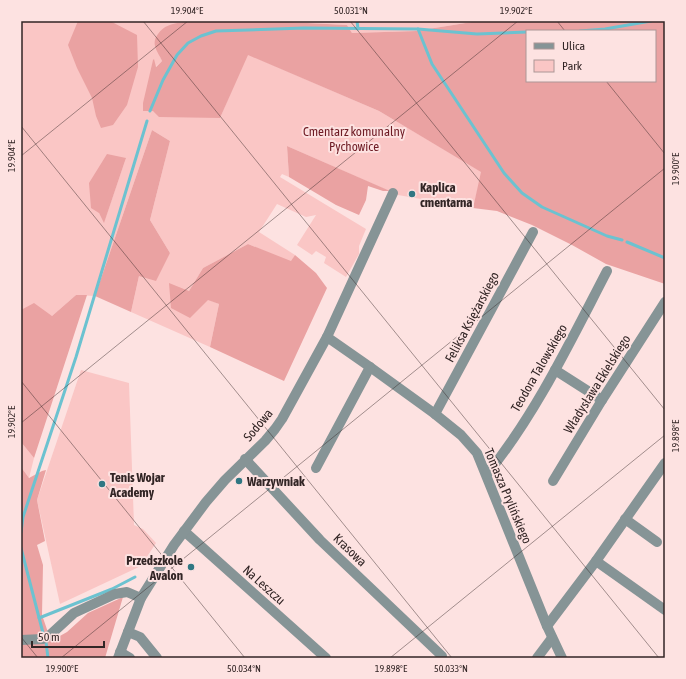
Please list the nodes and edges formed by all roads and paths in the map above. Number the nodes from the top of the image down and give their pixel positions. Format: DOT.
graph roads {
  1 [pos="393,193"];
  2 [pos="533,232"];
  3 [pos="607,271"];
  4 [pos="665,302"];
  5 [pos="327,337"];
  6 [pos="370,367"];
  7 [pos="555,370"];
  8 [pos="602,400"];
  9 [pos="435,414"];
  10 [pos="245,459"];
  11 [pos="665,463"];
  12 [pos="316,468"];
  13 [pos="487,474"];
  14 [pos="553,481"];
  15 [pos="625,519"];
  16 [pos="184,531"];
  17 [pos="657,542"];
  18 [pos="596,561"];
  19 [pos="141,598"];
  20 [pos="665,610"];
  21 [pos="547,626"];
  22 [pos="128,632"];
  23 [pos="552,638"];
  24 [pos="21,640"];
  25 [pos="119,655"];
  26 [pos="442,656"];
  27 [pos="130,658"];
  28 [pos="157,658"];
  29 [pos="326,658"];
  30 [pos="537,658"];
  31 [pos="562,658"];
  1 -- 5 [label="street, Sodowa"];
  2 -- 9 [label="street, Feliksa Księżarskiego"];
  3 -- 7 [label="street, Teodora Talowskiego"];
  4 -- 8 [label="street, Władysława Ekielskiego"];
  5 -- 6 [label="street, Tomasza Prylińskiego"];
  5 -- 10 [label="street, Sodowa"];
  6 -- 9 [label="street, Tomasza Prylińskiego"];
  6 -- 12 [label="street"];
  7 -- 8 [label="street"];
  7 -- 13 [label="street, Teodora Talowskiego"];
  8 -- 14 [label="street, Władysława Ekielskiego"];
  9 -- 13 [label="street, Tomasza Prylińskiego"];
  10 -- 16 [label="street, Sodowa"];
  10 -- 26 [label="street, Krasowa"];
  11 -- 15 [label="street"];
  13 -- 21 [label="street, Tomasza Prylińskiego"];
  15 -- 17 [label="street"];
  15 -- 18 [label="street"];
  16 -- 19 [label="street, Sodowa"];
  16 -- 29 [label="street, Na Leszczu"];
  18 -- 20 [label="street"];
  18 -- 21 [label="street"];
  19 -- 22 [label="street, Sodowa"];
  19 -- 24 [label="street"];
  21 -- 23 [label="street, Tomasza Prylińskiego"];
  22 -- 25 [label="street, Sodowa"];
  22 -- 28 [label="street"];
  23 -- 30 [label="street"];
  23 -- 31 [label="street, Tomasza Prylińskiego"];
  25 -- 27 [label="street"];
}
